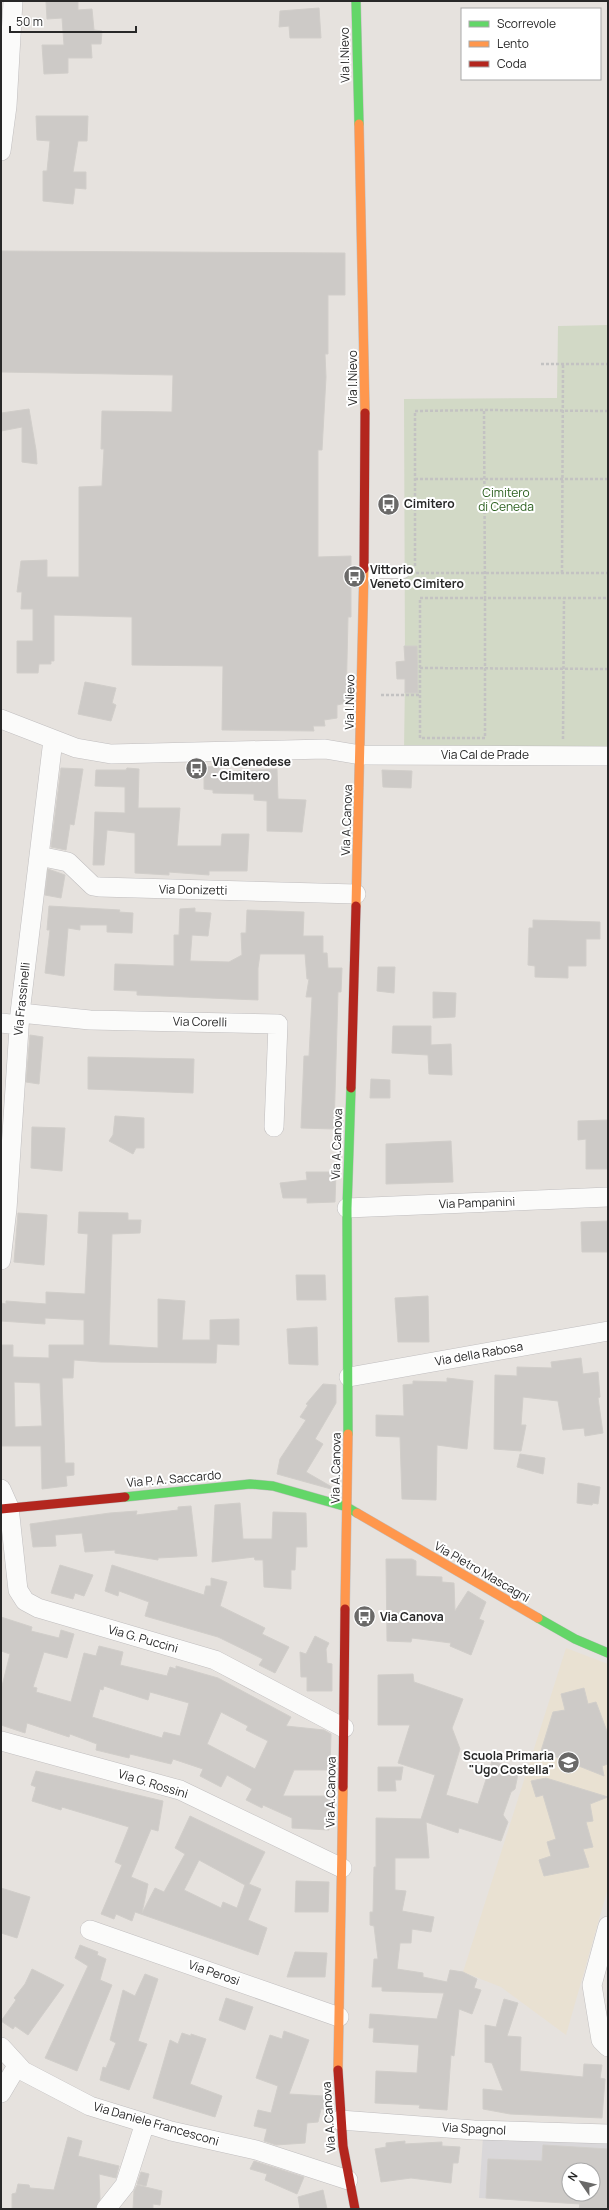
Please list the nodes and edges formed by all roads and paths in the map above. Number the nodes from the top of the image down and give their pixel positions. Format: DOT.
graph roads {
  1 [pos="13,1"];
  2 [pos="356,1"];
  3 [pos="1,151"];
  4 [pos="541,364"];
  5 [pos="563,364"];
  6 [pos="608,364"];
  7 [pos="484,410"];
  8 [pos="563,411"];
  9 [pos="608,411"];
  10 [pos="415,479"];
  11 [pos="484,479"];
  12 [pos="562,479"];
  13 [pos="608,479"];
  14 [pos="364,573"];
  15 [pos="404,573"];
  16 [pos="485,573"];
  17 [pos="562,573"];
  18 [pos="608,573"];
  19 [pos="485,598"];
  20 [pos="564,598"];
  21 [pos="608,598"];
  22 [pos="420,668"];
  23 [pos="485,668"];
  24 [pos="563,669"];
  25 [pos="608,669"];
  26 [pos="379,695"];
  27 [pos="420,695"];
  28 [pos="1,719"];
  29 [pos="570,739"];
  30 [pos="54,740"];
  31 [pos="361,755"];
  32 [pos="608,756"];
  33 [pos="39,856"];
  34 [pos="356,894"];
  35 [pos="13,1020"];
  36 [pos="274,1127"];
  37 [pos="608,1197"];
  38 [pos="347,1208"];
  39 [pos="4,1209"];
  40 [pos="1,1260"];
  41 [pos="608,1331"];
  42 [pos="349,1377"];
  43 [pos="1,1489"];
  44 [pos="347,1507"];
  45 [pos="5,1508"];
  46 [pos="608,1652"];
  47 [pos="344,1728"];
  48 [pos="1,1741"];
  49 [pos="342,1868"];
  50 [pos="608,1926"];
  51 [pos="90,1930"];
  52 [pos="339,2017"];
  53 [pos="1,2047"];
  54 [pos="608,2047"];
  55 [pos="17,2066"];
  56 [pos="1,2093"];
  57 [pos="340,2120"];
  58 [pos="145,2123"];
  59 [pos="608,2134"];
  60 [pos="348,2180"];
  61 [pos="106,2209"];
  62 [pos="356,2209"];
  1 -- 3 [label="street"];
  2 -- 14 [label="street, Via I.Nievo"];
  4 -- 5 [label="path"];
  5 -- 6 [label="path"];
  5 -- 8 [label="path"];
  7 -- 8 [label="path"];
  7 -- 10 [label="path"];
  7 -- 11 [label="path"];
  8 -- 9 [label="path"];
  8 -- 12 [label="path"];
  10 -- 11 [label="path"];
  10 -- 16 [label="path"];
  11 -- 12 [label="path"];
  11 -- 16 [label="path"];
  12 -- 13 [label="path"];
  12 -- 17 [label="path"];
  14 -- 15 [label="lane"];
  14 -- 31 [label="street, Via I.Nievo"];
  16 -- 17 [label="path"];
  16 -- 19 [label="path"];
  17 -- 18 [label="path"];
  19 -- 20 [label="path"];
  19 -- 22 [label="path"];
  19 -- 23 [label="path"];
  20 -- 21 [label="path"];
  20 -- 24 [label="path"];
  22 -- 23 [label="path"];
  22 -- 27 [label="path"];
  23 -- 24 [label="path"];
  23 -- 27 [label="path"];
  24 -- 25 [label="path"];
  24 -- 29 [label="path"];
  26 -- 27 [label="path"];
  28 -- 30 [label="street, Via Cal de Prade"];
  30 -- 31 [label="street, Via Cal de Prade"];
  30 -- 33 [label="street, Via Frassinelli"];
  31 -- 32 [label="street, Via Cal de Prade"];
  31 -- 34 [label="street, Via A.Canova"];
  33 -- 34 [label="street, Via Donizetti"];
  33 -- 35 [label="street, Via Frassinelli"];
  34 -- 38 [label="street, Via A.Canova"];
  35 -- 36 [label="street, Via Corelli"];
  35 -- 39 [label="street, Via Frassinelli"];
  37 -- 38 [label="street, Via Pampanini"];
  38 -- 42 [label="street, Via A.Canova"];
  39 -- 40 [label="street, Via Frassinelli"];
  41 -- 42 [label="street, Via della Rabosa"];
  42 -- 44 [label="street, Via A.Canova"];
  43 -- 45 [label="street"];
  44 -- 45 [label="street, Via P. A. Saccardo"];
  44 -- 46 [label="street, Via Pietro Mascagni"];
  44 -- 47 [label="street, Via A.Canova"];
  45 -- 47 [label="street, Via G. Puccini"];
  47 -- 49 [label="street, Via A.Canova"];
  48 -- 49 [label="street, Via G. Rossini"];
  49 -- 52 [label="street, Via A.Canova"];
  50 -- 54 [label="street"];
  51 -- 52 [label="street, Via Perosi"];
  52 -- 57 [label="street, Via A.Canova"];
  53 -- 55 [label="street, Via Daniele Francesconi"];
  55 -- 56 [label="street"];
  55 -- 58 [label="street, Via Daniele Francesconi"];
  57 -- 59 [label="street, Via Spagnol"];
  57 -- 60 [label="street, Via A.Canova"];
  58 -- 60 [label="street, Via Daniele Francesconi"];
  58 -- 61 [label="street"];
  60 -- 62 [label="street, Via A.Canova"];
}
